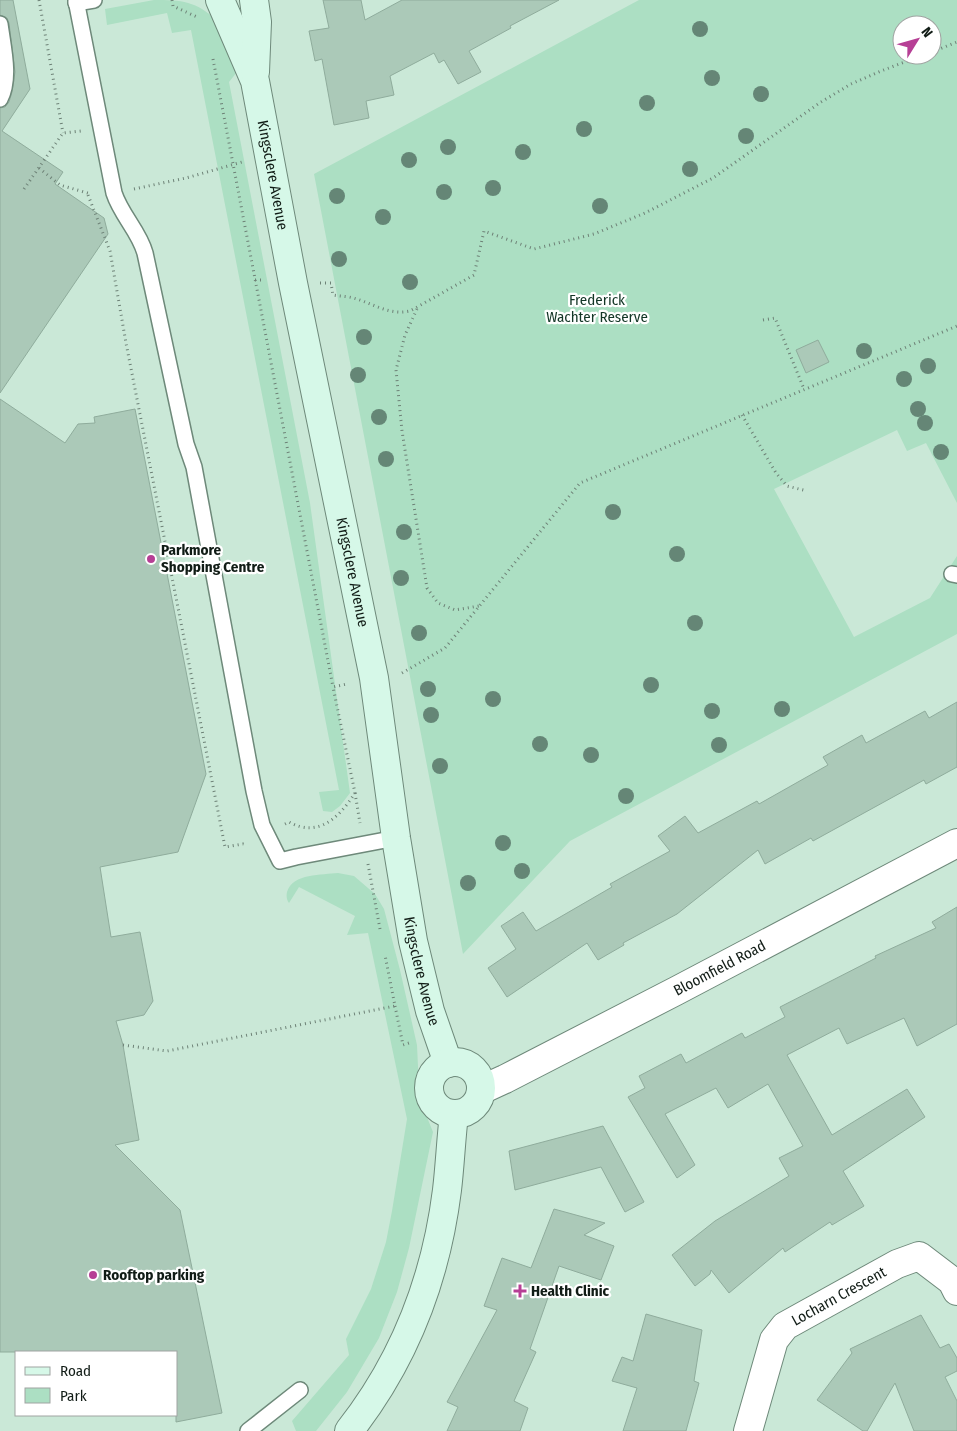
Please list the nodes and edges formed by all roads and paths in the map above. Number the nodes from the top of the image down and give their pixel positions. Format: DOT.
graph roads {
  1 [pos="39,0"];
  2 [pos="94,0"];
  3 [pos="172,0"];
  4 [pos="220,0"];
  5 [pos="254,0"];
  6 [pos="76,2"];
  7 [pos="200,18"];
  8 [pos="0,24"];
  9 [pos="957,42"];
  10 [pos="942,48"];
  11 [pos="213,56"];
  12 [pos="894,65"];
  13 [pos="255,81"];
  14 [pos="0,99"];
  15 [pos="101,128"];
  16 [pos="63,133"];
  17 [pos="270,155"];
  18 [pos="233,165"];
  19 [pos="39,168"];
  20 [pos="24,189"];
  21 [pos="114,193"];
  22 [pos="88,195"];
  23 [pos="105,238"];
  24 [pos="255,280"];
  25 [pos="293,283"];
  26 [pos="417,308"];
  27 [pos="763,320"];
  28 [pos="957,326"];
  29 [pos="804,389"];
  30 [pos="742,415"];
  31 [pos="807,491"];
  32 [pos="479,606"];
  33 [pos="374,678"];
  34 [pos="333,687"];
  35 [pos="355,793"];
  36 [pos="396,838"];
  37 [pos="957,843"];
  38 [pos="364,845"];
  39 [pos="381,930"];
  40 [pos="384,949"];
  41 [pos="123,1045"];
  42 [pos="448,1064"];
  43 [pos="481,1090"];
  44 [pos="454,1114"];
  45 [pos="957,1291"];
  46 [pos="300,1390"];
  47 [pos="254,1429"];
  48 [pos="349,1431"];
  49 [pos="748,1431"];
  1 -- 16 [label="path"];
  2 -- 6 [label="lane"];
  3 -- 7 [label="path"];
  4 -- 13 [label="main road, Kingsclere Avenue"];
  5 -- 13 [label="main road, Kingsclere Avenue"];
  6 -- 15 [label="lane"];
  8 -- 14 [label="lane"];
  9 -- 10 [label="path"];
  11 -- 18 [label="path"];
  12 -- 26 [label="path"];
  13 -- 17 [label="main road, Kingsclere Avenue"];
  15 -- 16 [label="path"];
  15 -- 21 [label="lane"];
  16 -- 19 [label="path"];
  17 -- 18 [label="path"];
  17 -- 25 [label="main road, Kingsclere Avenue"];
  18 -- 21 [label="path"];
  18 -- 24 [label="path"];
  19 -- 20 [label="path"];
  19 -- 22 [label="path"];
  21 -- 22 [label="path"];
  21 -- 38 [label="lane"];
  22 -- 23 [label="path"];
  24 -- 25 [label="path"];
  24 -- 34 [label="path"];
  25 -- 26 [label="path"];
  25 -- 33 [label="main road, Kingsclere Avenue"];
  26 -- 32 [label="path"];
  27 -- 29 [label="path"];
  28 -- 29 [label="path"];
  29 -- 30 [label="path"];
  30 -- 31 [label="path"];
  30 -- 32 [label="path"];
  32 -- 33 [label="path"];
  33 -- 36 [label="main road, Kingsclere Avenue"];
  35 -- 38 [label="path"];
  36 -- 38 [label="lane"];
  36 -- 42 [label="main road, Kingsclere Avenue"];
  37 -- 43 [label="street, Bloomfield Road"];
  38 -- 39 [label="path"];
  40 -- 41 [label="path"];
  42 -- 43 [label="main road"];
  42 -- 44 [label="main road"];
  43 -- 44 [label="main road"];
  44 -- 48 [label="main road"];
  45 -- 49 [label="street, Locharn Crescent"];
  46 -- 47 [label="lane"];
}
